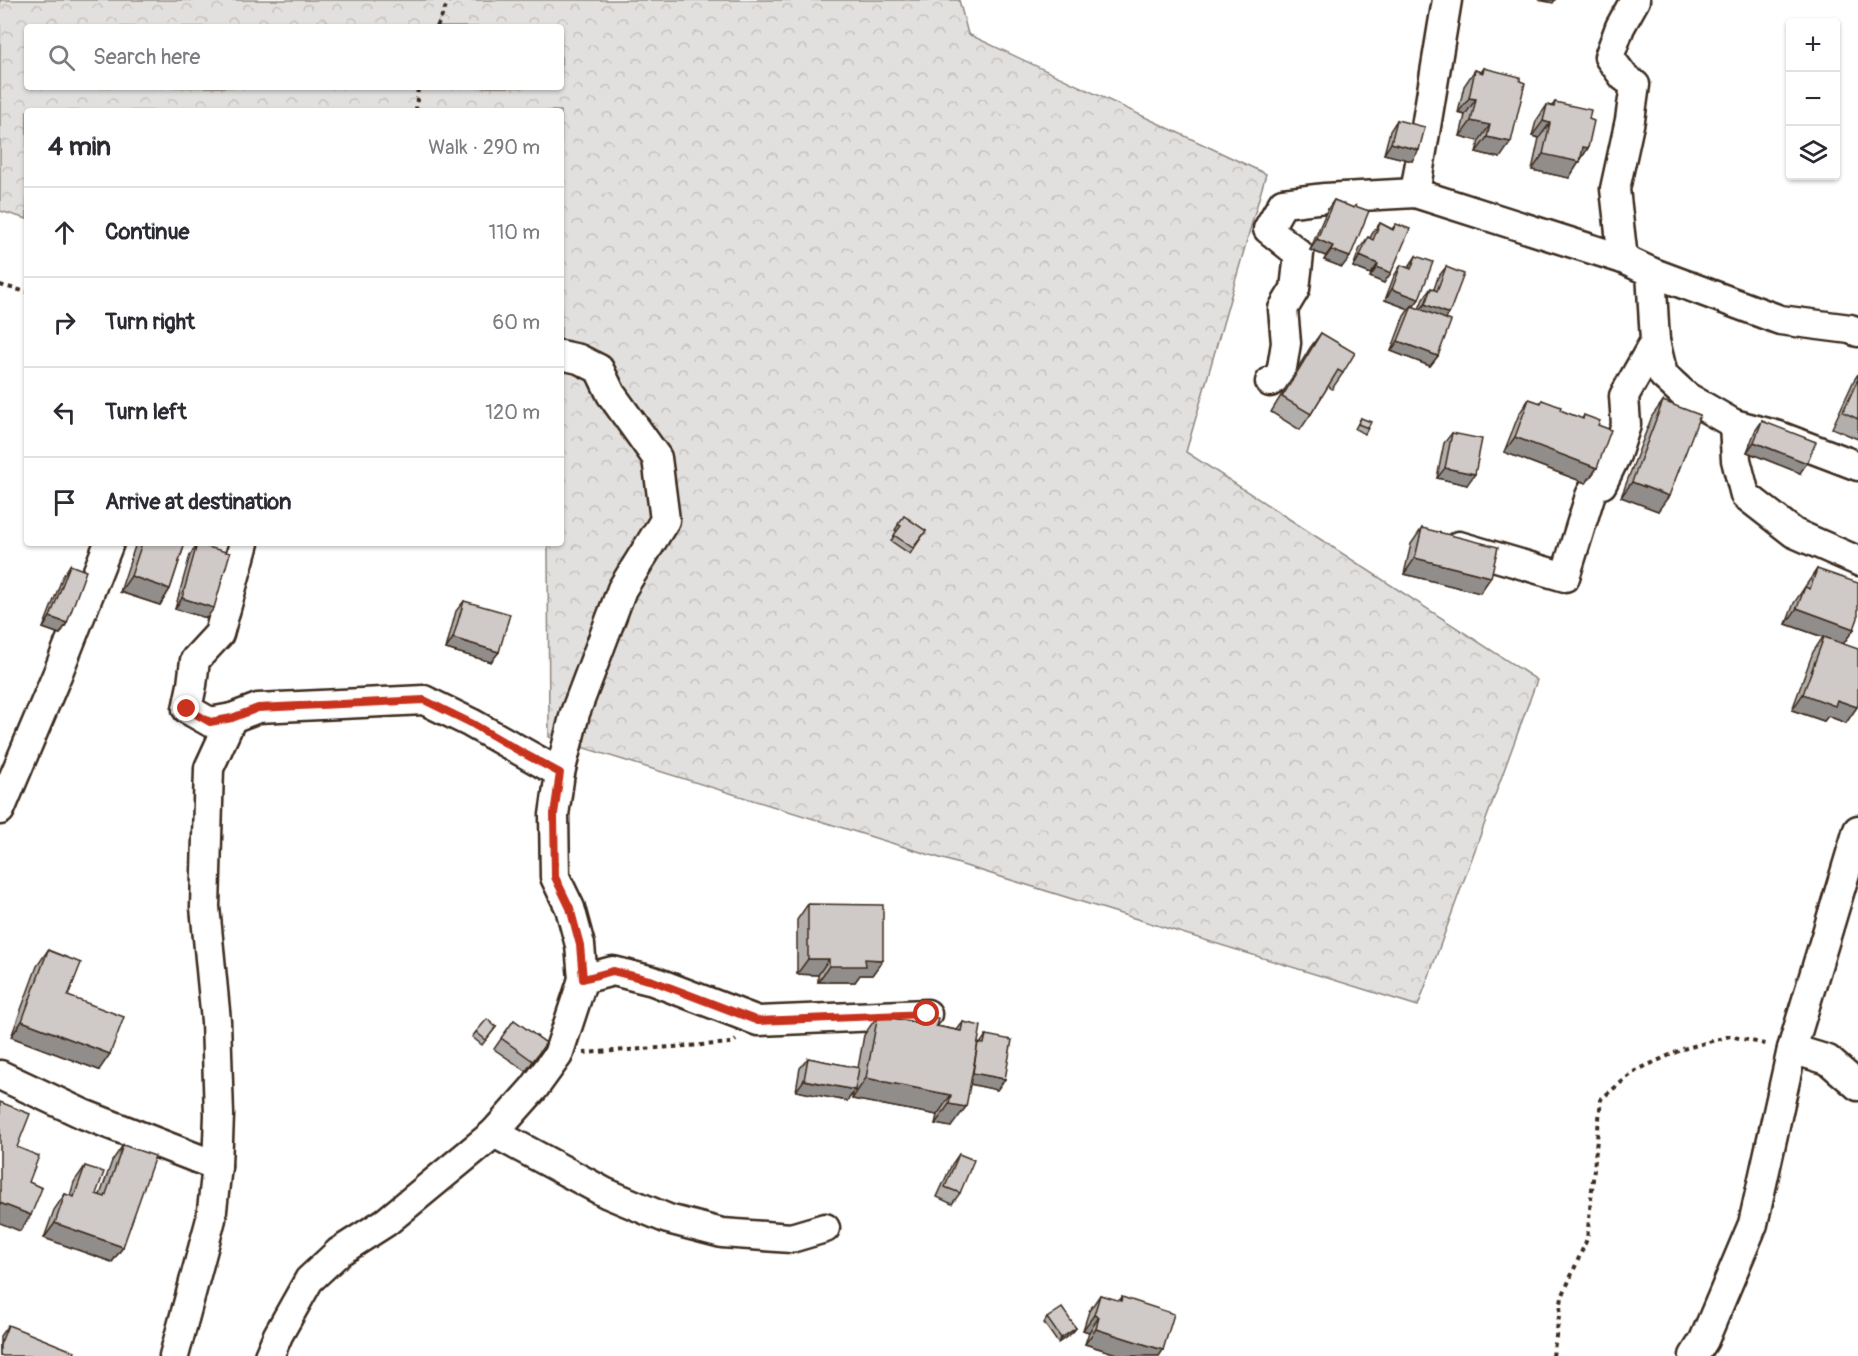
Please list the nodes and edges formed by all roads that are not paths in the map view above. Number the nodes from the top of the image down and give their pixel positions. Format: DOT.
graph roads {
  1 [pos="1447,0"];
  2 [pos="1635,0"];
  3 [pos="1415,193"];
  4 [pos="1623,259"];
  5 [pos="1651,272"];
  6 [pos="1858,332"];
  7 [pos="1655,341"];
  8 [pos="564,356"];
  9 [pos="1270,382"];
  10 [pos="1734,424"];
  11 [pos="1858,466"];
  12 [pos="1443,542"];
  13 [pos="108,546"];
  14 [pos="243,546"];
  15 [pos="1858,561"];
  16 [pos="232,718"];
  17 [pos="560,773"];
  18 [pos="0,810"];
  19 [pos="1858,830"];
  20 [pos="583,979"];
  21 [pos="927,1014"];
  22 [pos="1791,1049"];
  23 [pos="0,1076"];
  24 [pos="1858,1086"];
  25 [pos="494,1133"];
  26 [pos="217,1166"];
  27 [pos="825,1228"];
  28 [pos="174,1356"];
  29 [pos="269,1356"];
  30 [pos="1694,1356"];
  1 -- 3 [label="street"];
  2 -- 4 [label="street"];
  3 -- 4 [label="street"];
  3 -- 9 [label="street"];
  4 -- 5 [label="street"];
  5 -- 6 [label="street"];
  5 -- 7 [label="street"];
  7 -- 10 [label="street"];
  7 -- 12 [label="street"];
  8 -- 17 [label="street"];
  10 -- 11 [label="street"];
  10 -- 15 [label="street"];
  13 -- 18 [label="street"];
  14 -- 16 [label="street"];
  16 -- 17 [label="street"];
  16 -- 26 [label="street"];
  17 -- 20 [label="street"];
  19 -- 22 [label="street"];
  20 -- 21 [label="street"];
  20 -- 25 [label="street"];
  22 -- 24 [label="street"];
  22 -- 30 [label="street"];
  23 -- 26 [label="street"];
  25 -- 27 [label="street"];
  25 -- 29 [label="street"];
  26 -- 28 [label="street"];
}
